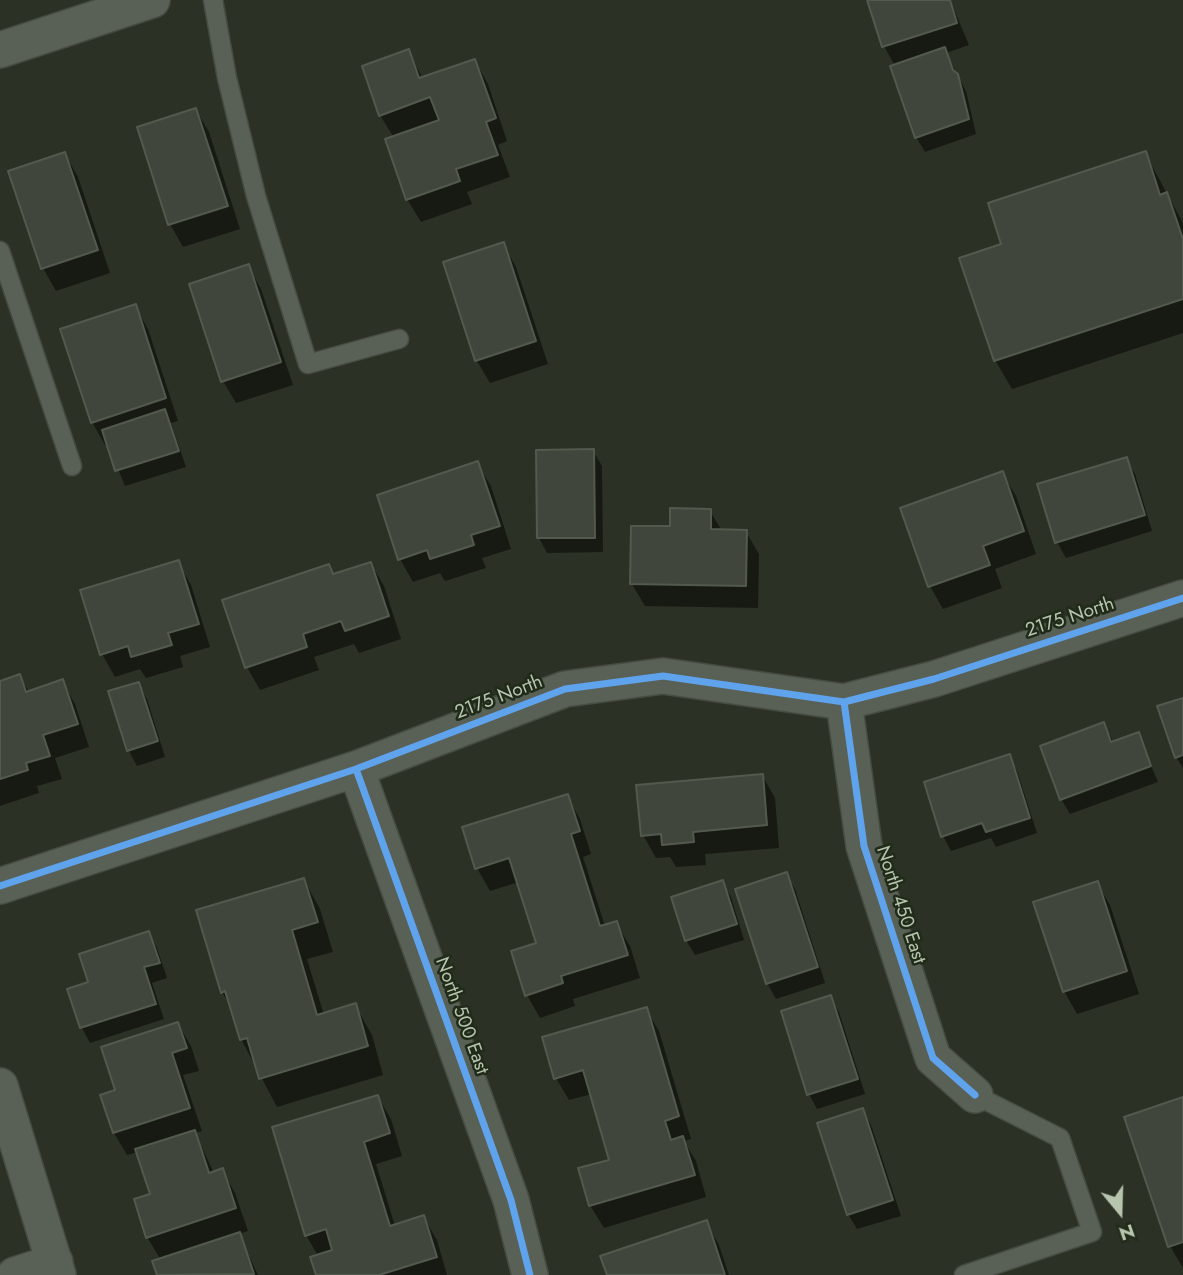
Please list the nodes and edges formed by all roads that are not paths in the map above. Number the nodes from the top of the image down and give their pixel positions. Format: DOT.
graph roads {
  1 [pos="152,0"];
  2 [pos="213,0"];
  3 [pos="0,50"];
  4 [pos="0,251"];
  5 [pos="399,339"];
  6 [pos="72,466"];
  7 [pos="1183,598"];
  8 [pos="845,702"];
  9 [pos="356,769"];
  10 [pos="0,886"];
  11 [pos="0,1086"];
  12 [pos="975,1095"];
  13 [pos="57,1269"];
  14 [pos="15,1275"];
  15 [pos="530,1275"];
  16 [pos="964,1275"];
  1 -- 3 [label="street"];
  2 -- 5 [label="lane"];
  4 -- 6 [label="lane"];
  7 -- 8 [label="street, 2175 North"];
  8 -- 9 [label="street, 2175 North"];
  8 -- 12 [label="street, North 450 East"];
  9 -- 10 [label="street, 2175 North"];
  9 -- 15 [label="street, North 500 East"];
  11 -- 13 [label="street"];
  12 -- 16 [label="lane"];
  13 -- 14 [label="street"];
}
